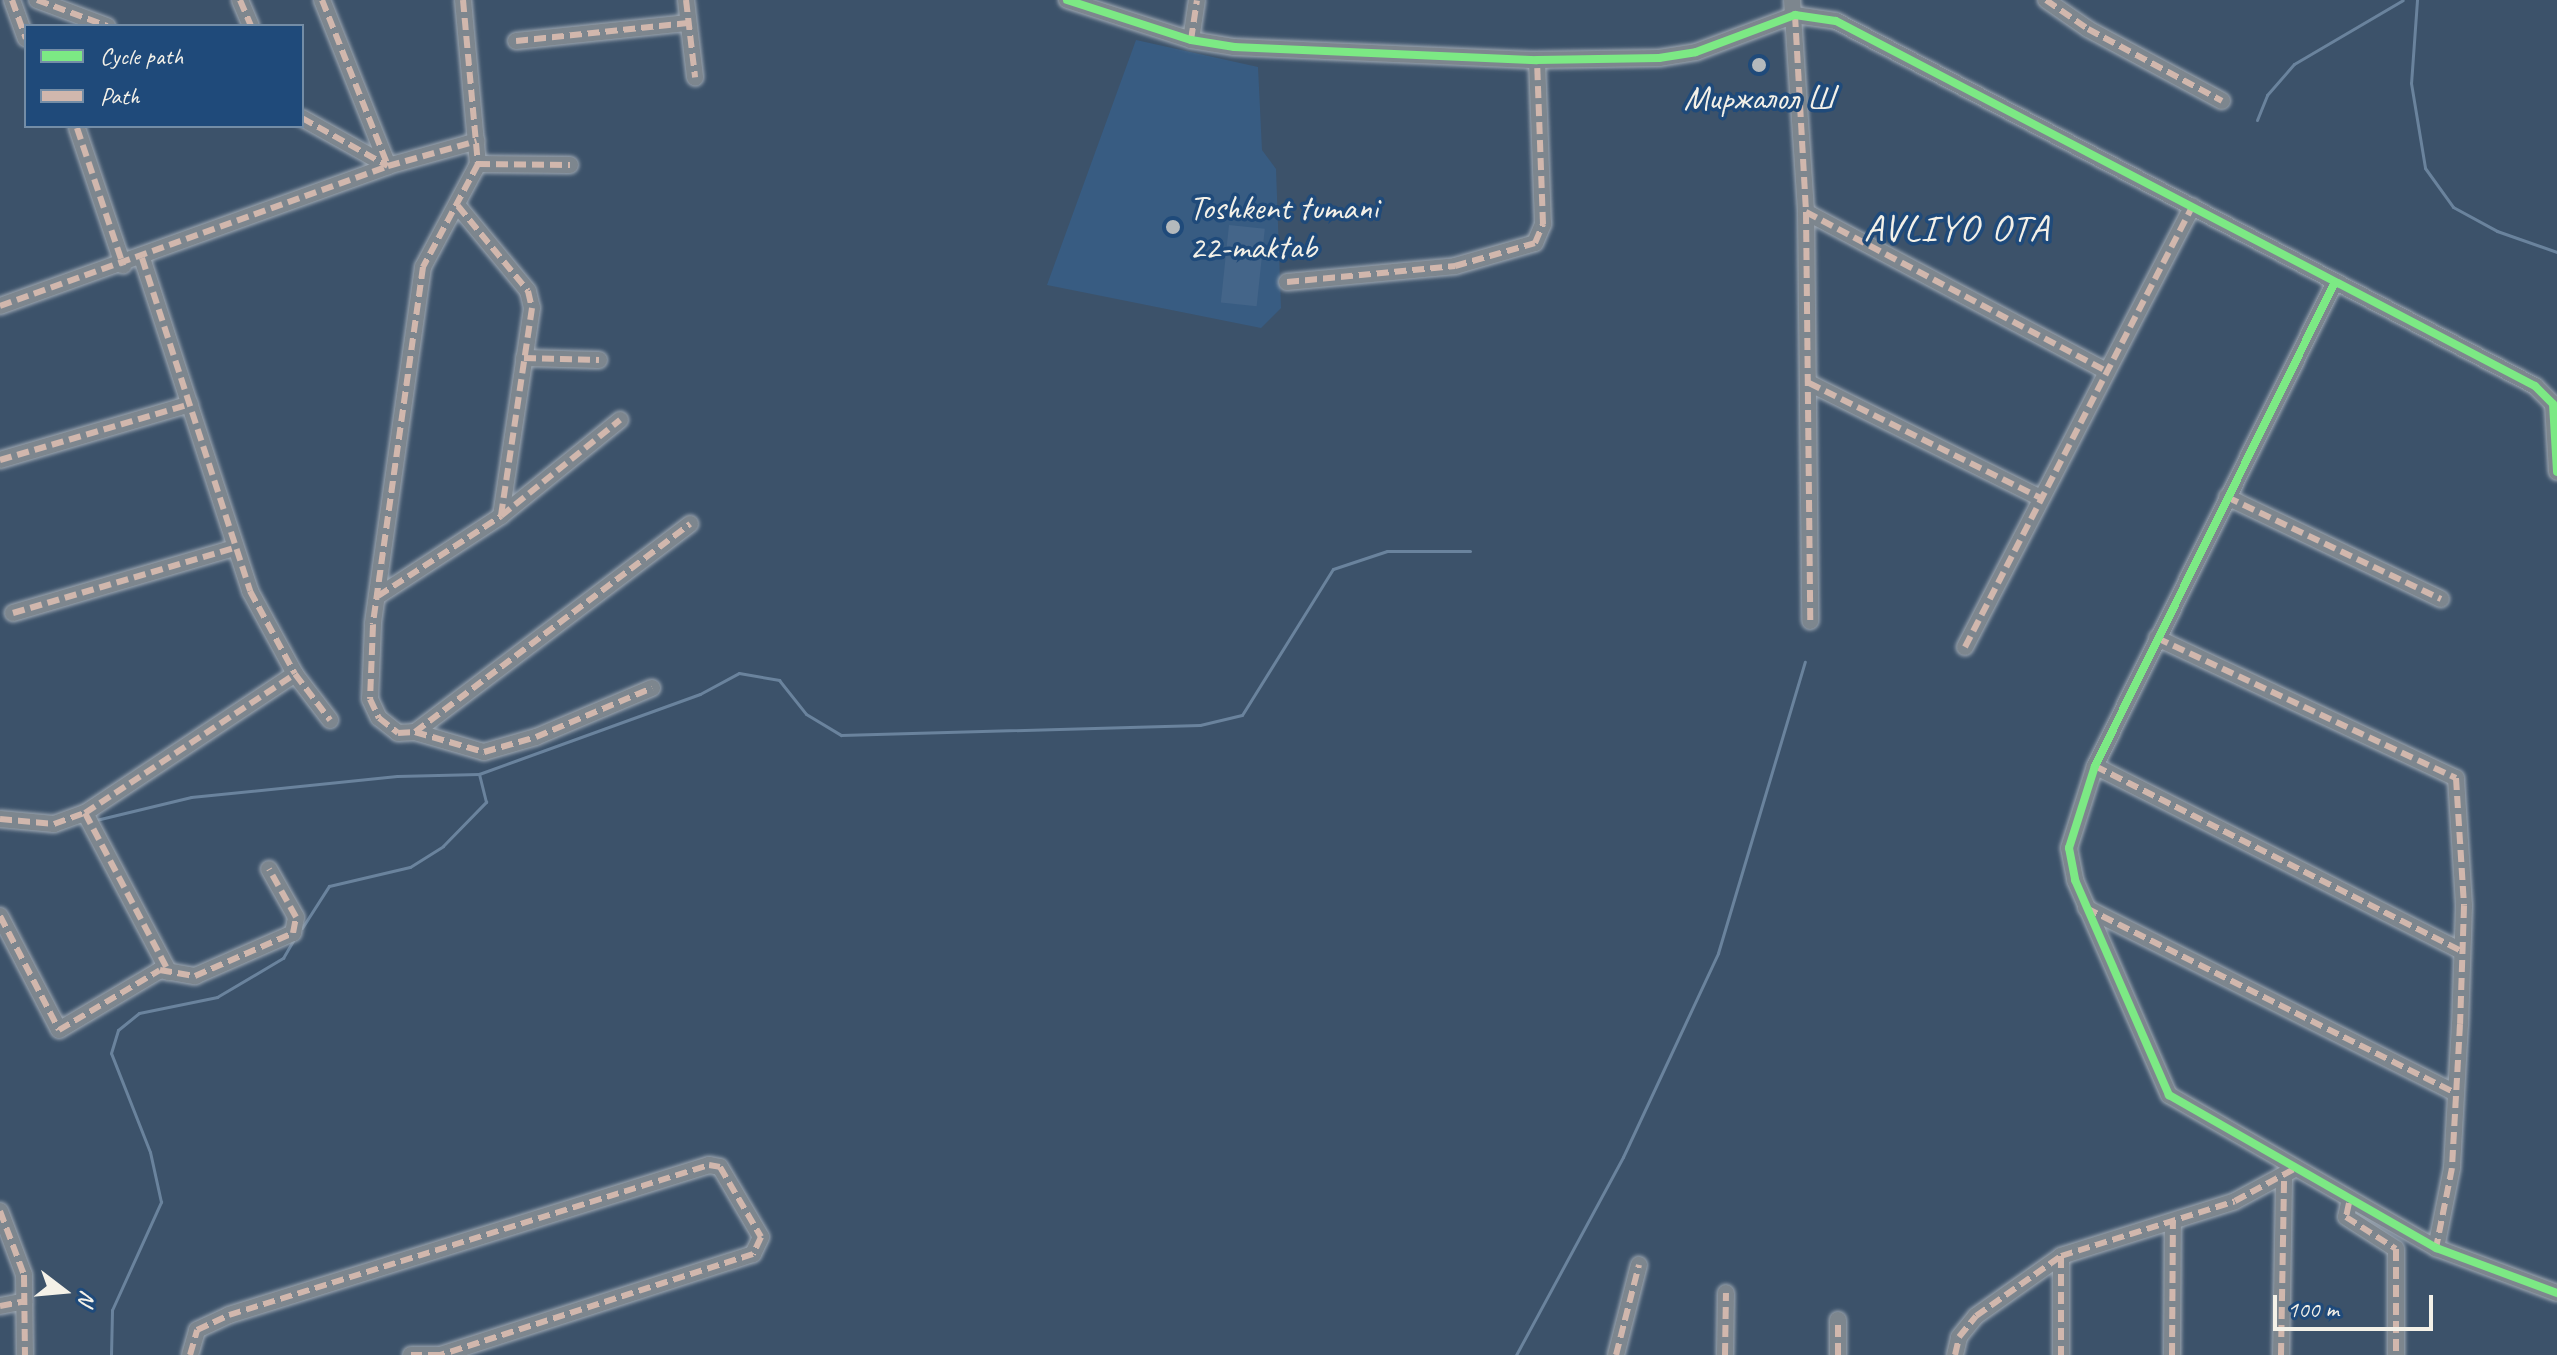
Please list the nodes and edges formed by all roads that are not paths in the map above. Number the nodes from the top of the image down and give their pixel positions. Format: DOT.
graph roads {
  1 [pos="12,0"];
  2 [pos="37,0"];
  3 [pos="240,0"];
  4 [pos="322,0"];
  5 [pos="463,0"];
  6 [pos="686,0"];
  7 [pos="1067,0"];
  8 [pos="1197,0"];
  9 [pos="2046,0"];
  10 [pos="1794,7"];
  11 [pos="688,23"];
  12 [pos="102,24"];
  13 [pos="250,24"];
  14 [pos="24,33"];
  15 [pos="1191,40"];
  16 [pos="516,41"];
  17 [pos="1537,60"];
  18 [pos="695,77"];
  19 [pos="2222,101"];
  20 [pos="304,119"];
  21 [pos="77,128"];
  22 [pos="477,141"];
  23 [pos="478,164"];
  24 [pos="570,165"];
  25 [pos="388,166"];
  26 [pos="458,206"];
  27 [pos="2193,206"];
  28 [pos="1806,212"];
  29 [pos="142,258"];
  30 [pos="123,265"];
  31 [pos="1287,282"];
  32 [pos="2335,282"];
  33 [pos="1,304"];
  34 [pos="524,358"];
  35 [pos="599,360"];
  36 [pos="2106,371"];
  37 [pos="1809,383"];
  38 [pos="190,404"];
  39 [pos="620,420"];
  40 [pos="0,460"];
  41 [pos="2557,472"];
  42 [pos="2227,497"];
  43 [pos="2041,498"];
  44 [pos="501,516"];
  45 [pos="690,524"];
  46 [pos="234,548"];
  47 [pos="378,596"];
  48 [pos="2441,599"];
  49 [pos="13,613"];
  50 [pos="1810,621"];
  51 [pos="2157,638"];
  52 [pos="1965,647"];
  53 [pos="295,674"];
  54 [pos="652,688"];
  55 [pos="330,720"];
  56 [pos="415,732"];
  57 [pos="2095,766"];
  58 [pos="85,813"];
  59 [pos="0,819"];
  60 [pos="269,869"];
  61 [pos="2086,908"];
  62 [pos="0,916"];
  63 [pos="2460,950"];
  64 [pos="169,972"];
  65 [pos="2455,1093"];
  66 [pos="2290,1174"];
  67 [pos="2349,1203"];
  68 [pos="0,1211"];
  69 [pos="2173,1223"];
  70 [pos="2436,1248"];
  71 [pos="2061,1256"];
  72 [pos="1639,1265"];
  73 [pos="1726,1293"];
  74 [pos="2557,1293"];
  75 [pos="25,1301"];
  76 [pos="0,1305"];
  77 [pos="1838,1320"];
  78 [pos="25,1355"];
  79 [pos="190,1355"];
  80 [pos="411,1355"];
  81 [pos="440,1355"];
  82 [pos="1616,1355"];
  83 [pos="1725,1355"];
  84 [pos="1838,1355"];
  85 [pos="1955,1355"];
  86 [pos="2061,1355"];
  87 [pos="2172,1355"];
  88 [pos="2281,1355"];
  89 [pos="2396,1355"];
  1 -- 14 [label="street"];
  2 -- 12 [label="street"];
  3 -- 13 [label="street"];
  4 -- 25 [label="street"];
  5 -- 22 [label="street"];
  6 -- 11 [label="street"];
  7 -- 15 [label="street"];
  8 -- 15 [label="street"];
  9 -- 19 [label="street"];
  10 -- 17 [label="street"];
  10 -- 27 [label="street"];
  10 -- 28 [label="street"];
  11 -- 16 [label="street"];
  11 -- 18 [label="street"];
  15 -- 17 [label="street"];
  17 -- 31 [label="street"];
  20 -- 25 [label="street"];
  21 -- 30 [label="street"];
  22 -- 23 [label="street"];
  22 -- 25 [label="street"];
  23 -- 24 [label="street"];
  23 -- 26 [label="street"];
  25 -- 29 [label="street"];
  26 -- 34 [label="street"];
  26 -- 47 [label="street"];
  27 -- 32 [label="street"];
  27 -- 36 [label="street"];
  28 -- 36 [label="street"];
  28 -- 37 [label="street"];
  29 -- 30 [label="street"];
  29 -- 38 [label="street"];
  30 -- 33 [label="street"];
  32 -- 41 [label="street"];
  32 -- 42 [label="street"];
  34 -- 35 [label="street"];
  34 -- 44 [label="street"];
  36 -- 43 [label="street"];
  37 -- 43 [label="street"];
  37 -- 50 [label="street"];
  38 -- 40 [label="street"];
  38 -- 46 [label="street"];
  39 -- 44 [label="street"];
  42 -- 48 [label="street"];
  42 -- 51 [label="street"];
  43 -- 52 [label="street"];
  44 -- 47 [label="street"];
  45 -- 56 [label="street"];
  46 -- 49 [label="street"];
  46 -- 53 [label="street"];
  47 -- 56 [label="street"];
  51 -- 57 [label="street"];
  51 -- 63 [label="street"];
  53 -- 55 [label="street"];
  53 -- 58 [label="street"];
  54 -- 56 [label="street"];
  57 -- 61 [label="street"];
  57 -- 63 [label="street"];
  58 -- 59 [label="street"];
  58 -- 64 [label="street"];
  60 -- 64 [label="street"];
  61 -- 65 [label="street"];
  61 -- 66 [label="street"];
  62 -- 64 [label="street"];
  63 -- 65 [label="street"];
  65 -- 70 [label="street"];
  66 -- 67 [label="street"];
  66 -- 69 [label="street"];
  66 -- 88 [label="street"];
  67 -- 70 [label="street"];
  67 -- 89 [label="street"];
  68 -- 75 [label="street"];
  69 -- 71 [label="street"];
  69 -- 87 [label="street"];
  70 -- 74 [label="street"];
  71 -- 85 [label="street"];
  71 -- 86 [label="street"];
  72 -- 82 [label="street"];
  73 -- 83 [label="street"];
  75 -- 76 [label="street"];
  75 -- 78 [label="street"];
  77 -- 84 [label="street"];
  79 -- 81 [label="street"];
  80 -- 81 [label="street"];
}
